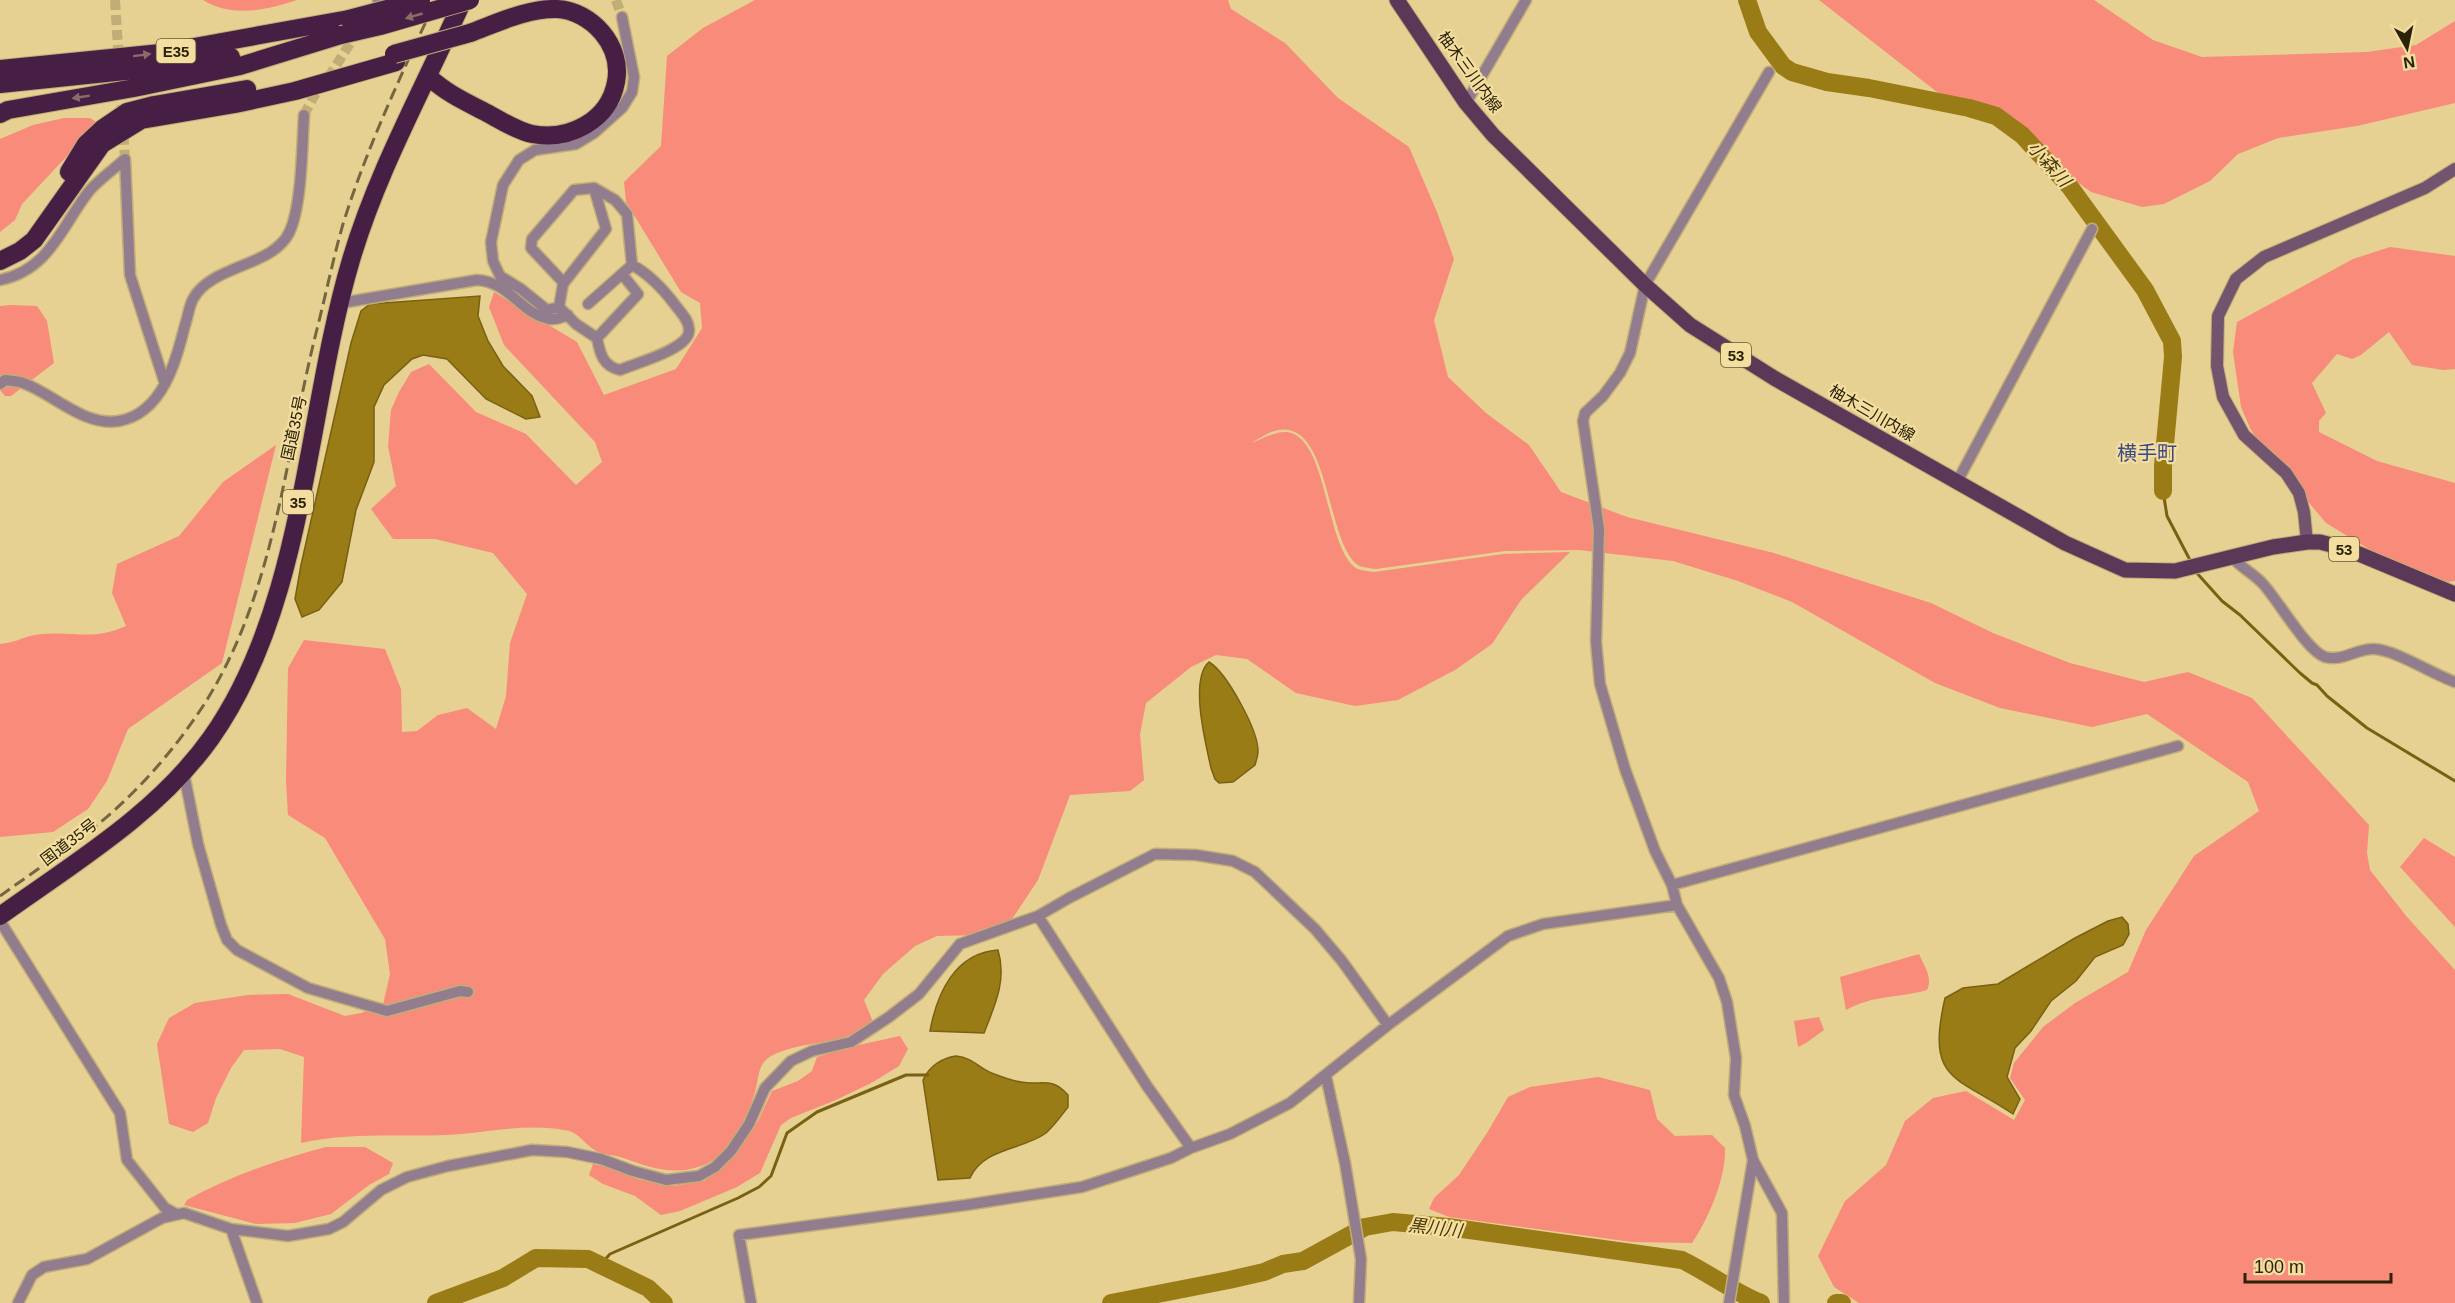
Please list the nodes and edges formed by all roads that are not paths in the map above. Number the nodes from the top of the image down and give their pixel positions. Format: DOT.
graph roads {
  1 [pos="421,0"];
  2 [pos="463,0"];
  3 [pos="470,0"];
  4 [pos="1397,0"];
  5 [pos="1526,0"];
  6 [pos="622,17"];
  7 [pos="345,27"];
  8 [pos="395,58"];
  9 [pos="107,60"];
  10 [pos="0,62"];
  11 [pos="0,69"];
  12 [pos="1769,72"];
  13 [pos="429,77"];
  14 [pos="0,84"];
  15 [pos="1466,103"];
  16 [pos="0,114"];
  17 [pos="304,115"];
  18 [pos="2455,169"];
  19 [pos="594,188"];
  20 [pos="2092,230"];
  21 [pos="0,249"];
  22 [pos="0,261"];
  23 [pos="632,265"];
  24 [pos="622,274"];
  25 [pos="0,280"];
  26 [pos="564,283"];
  27 [pos="1646,285"];
  28 [pos="341,303"];
  29 [pos="588,304"];
  30 [pos="559,307"];
  31 [pos="568,315"];
  32 [pos="597,338"];
  33 [pos="0,384"];
  34 [pos="165,384"];
  35 [pos="1957,482"];
  36 [pos="2307,542"];
  37 [pos="2229,558"];
  38 [pos="2455,594"];
  39 [pos="2455,682"];
  40 [pos="2178,746"];
  41 [pos="184,774"];
  42 [pos="1672,885"];
  43 [pos="1677,905"];
  44 [pos="1038,916"];
  45 [pos="0,919"];
  46 [pos="468,992"];
  47 [pos="1388,1025"];
  48 [pos="1326,1076"];
  49 [pos="1191,1148"];
  50 [pos="1753,1160"];
  51 [pos="176,1214"];
  52 [pos="231,1229"];
  53 [pos="18,1303"];
  54 [pos="257,1303"];
  55 [pos="751,1303"];
  56 [pos="1359,1303"];
  57 [pos="1730,1303"];
  58 [pos="1784,1303"];
  1 -- 7 [label="highway, E35, bridge"];
  2 -- 13 [label="highway, 国道35号 / 35"];
  3 -- 7 [label="highway, E35, one-way, bridge"];
  4 -- 15 [label="main road, 柚木三川内線 / 53"];
  5 -- 15 [label="street"];
  6 -- 30 [label="street"];
  9 -- 7 [label="highway, E35, one-way"];
  7 -- 14 [label="highway, E35"];
  7 -- 16 [label="highway, one-way"];
  8 -- 13 [label="highway, bridge"];
  8 -- 21 [label="highway"];
  8 -- 22 [label="highway"];
  9 -- 10 [label="highway"];
  9 -- 11 [label="highway, E35"];
  12 -- 27 [label="street"];
  13 -- 28 [label="highway, 国道35号 / 35"];
  15 -- 27 [label="main road, 柚木三川内線 / 53"];
  17 -- 34 [label="street"];
  18 -- 36 [label="street"];
  19 -- 23 [label="street"];
  19 -- 26 [label="street"];
  19 -- 26 [label="street"];
  20 -- 35 [label="street"];
  23 -- 24 [label="street"];
  23 -- 32 [label="street"];
  24 -- 29 [label="street"];
  24 -- 32 [label="street"];
  25 -- 34 [label="street"];
  26 -- 30 [label="street"];
  27 -- 35 [label="main road, 柚木三川内線 / 53"];
  27 -- 42 [label="street"];
  28 -- 31 [label="street"];
  28 -- 41 [label="highway, 国道35号 / 35"];
  30 -- 31 [label="street"];
  31 -- 32 [label="street"];
  33 -- 34 [label="street"];
  35 -- 37 [label="main road, 柚木三川内線 / 53"];
  36 -- 37 [label="main road, 柚木三川内線 / 53"];
  36 -- 38 [label="main road, 柚木三川内線 / 53"];
  37 -- 39 [label="street"];
  40 -- 42 [label="street"];
  41 -- 45 [label="highway, 国道35号 / 35"];
  41 -- 46 [label="street"];
  42 -- 43 [label="street"];
  43 -- 47 [label="street"];
  43 -- 50 [label="street"];
  44 -- 47 [label="street"];
  44 -- 49 [label="street"];
  44 -- 52 [label="street"];
  45 -- 51 [label="street"];
  47 -- 48 [label="street"];
  48 -- 49 [label="street"];
  48 -- 56 [label="street"];
  49 -- 55 [label="street"];
  50 -- 57 [label="street"];
  50 -- 58 [label="street"];
  51 -- 52 [label="street"];
  51 -- 53 [label="street"];
  52 -- 54 [label="street"];
}
